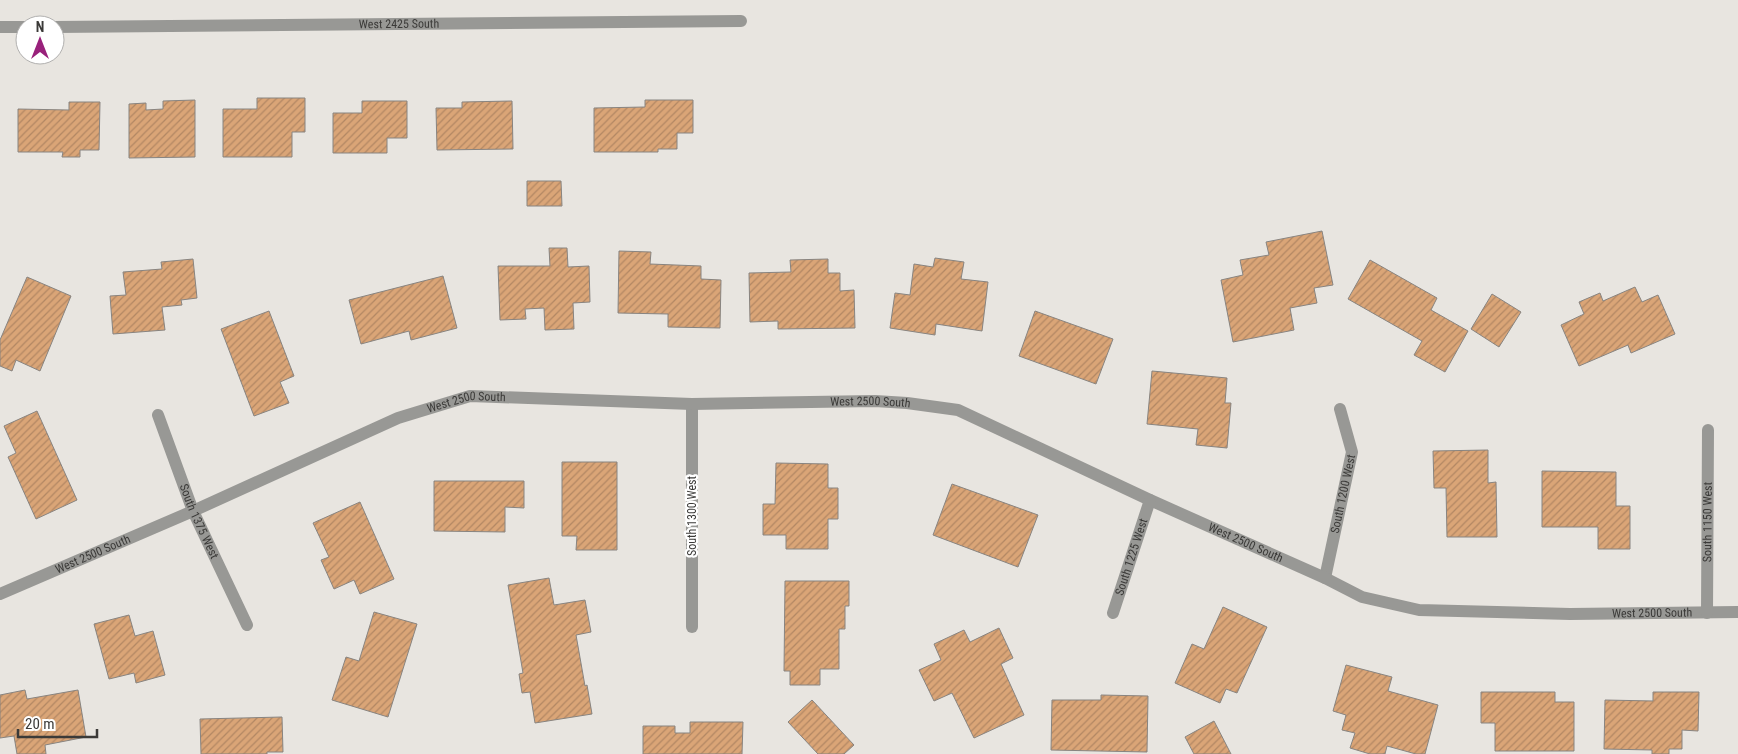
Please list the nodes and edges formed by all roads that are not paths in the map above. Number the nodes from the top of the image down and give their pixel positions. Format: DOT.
graph roads {
  1 [pos="741,21"];
  2 [pos="0,27"];
  3 [pos="15,27"];
  4 [pos="65,27"];
  5 [pos="692,404"];
  6 [pos="1340,409"];
  7 [pos="158,415"];
  8 [pos="1708,430"];
  9 [pos="1150,500"];
  10 [pos="193,510"];
  11 [pos="1325,578"];
  12 [pos="0,594"];
  13 [pos="1738,612"];
  14 [pos="1113,613"];
  15 [pos="1707,613"];
  16 [pos="247,625"];
  17 [pos="692,628"];
  1 -- 4 [label="street, West 2425 South"];
  2 -- 3 [label="street"];
  5 -- 9 [label="street, West 2500 South"];
  5 -- 10 [label="street, West 2500 South"];
  5 -- 17 [label="street, South 1300 West"];
  6 -- 11 [label="street, South 1200 West"];
  7 -- 10 [label="street, South 1375 West"];
  8 -- 15 [label="street, South 1150 West"];
  9 -- 11 [label="street, West 2500 South"];
  9 -- 14 [label="street, South 1225 West"];
  10 -- 12 [label="street, West 2500 South"];
  10 -- 16 [label="street, South 1375 West"];
  11 -- 15 [label="street, West 2500 South"];
  13 -- 15 [label="street, West 2500 South"];
}
